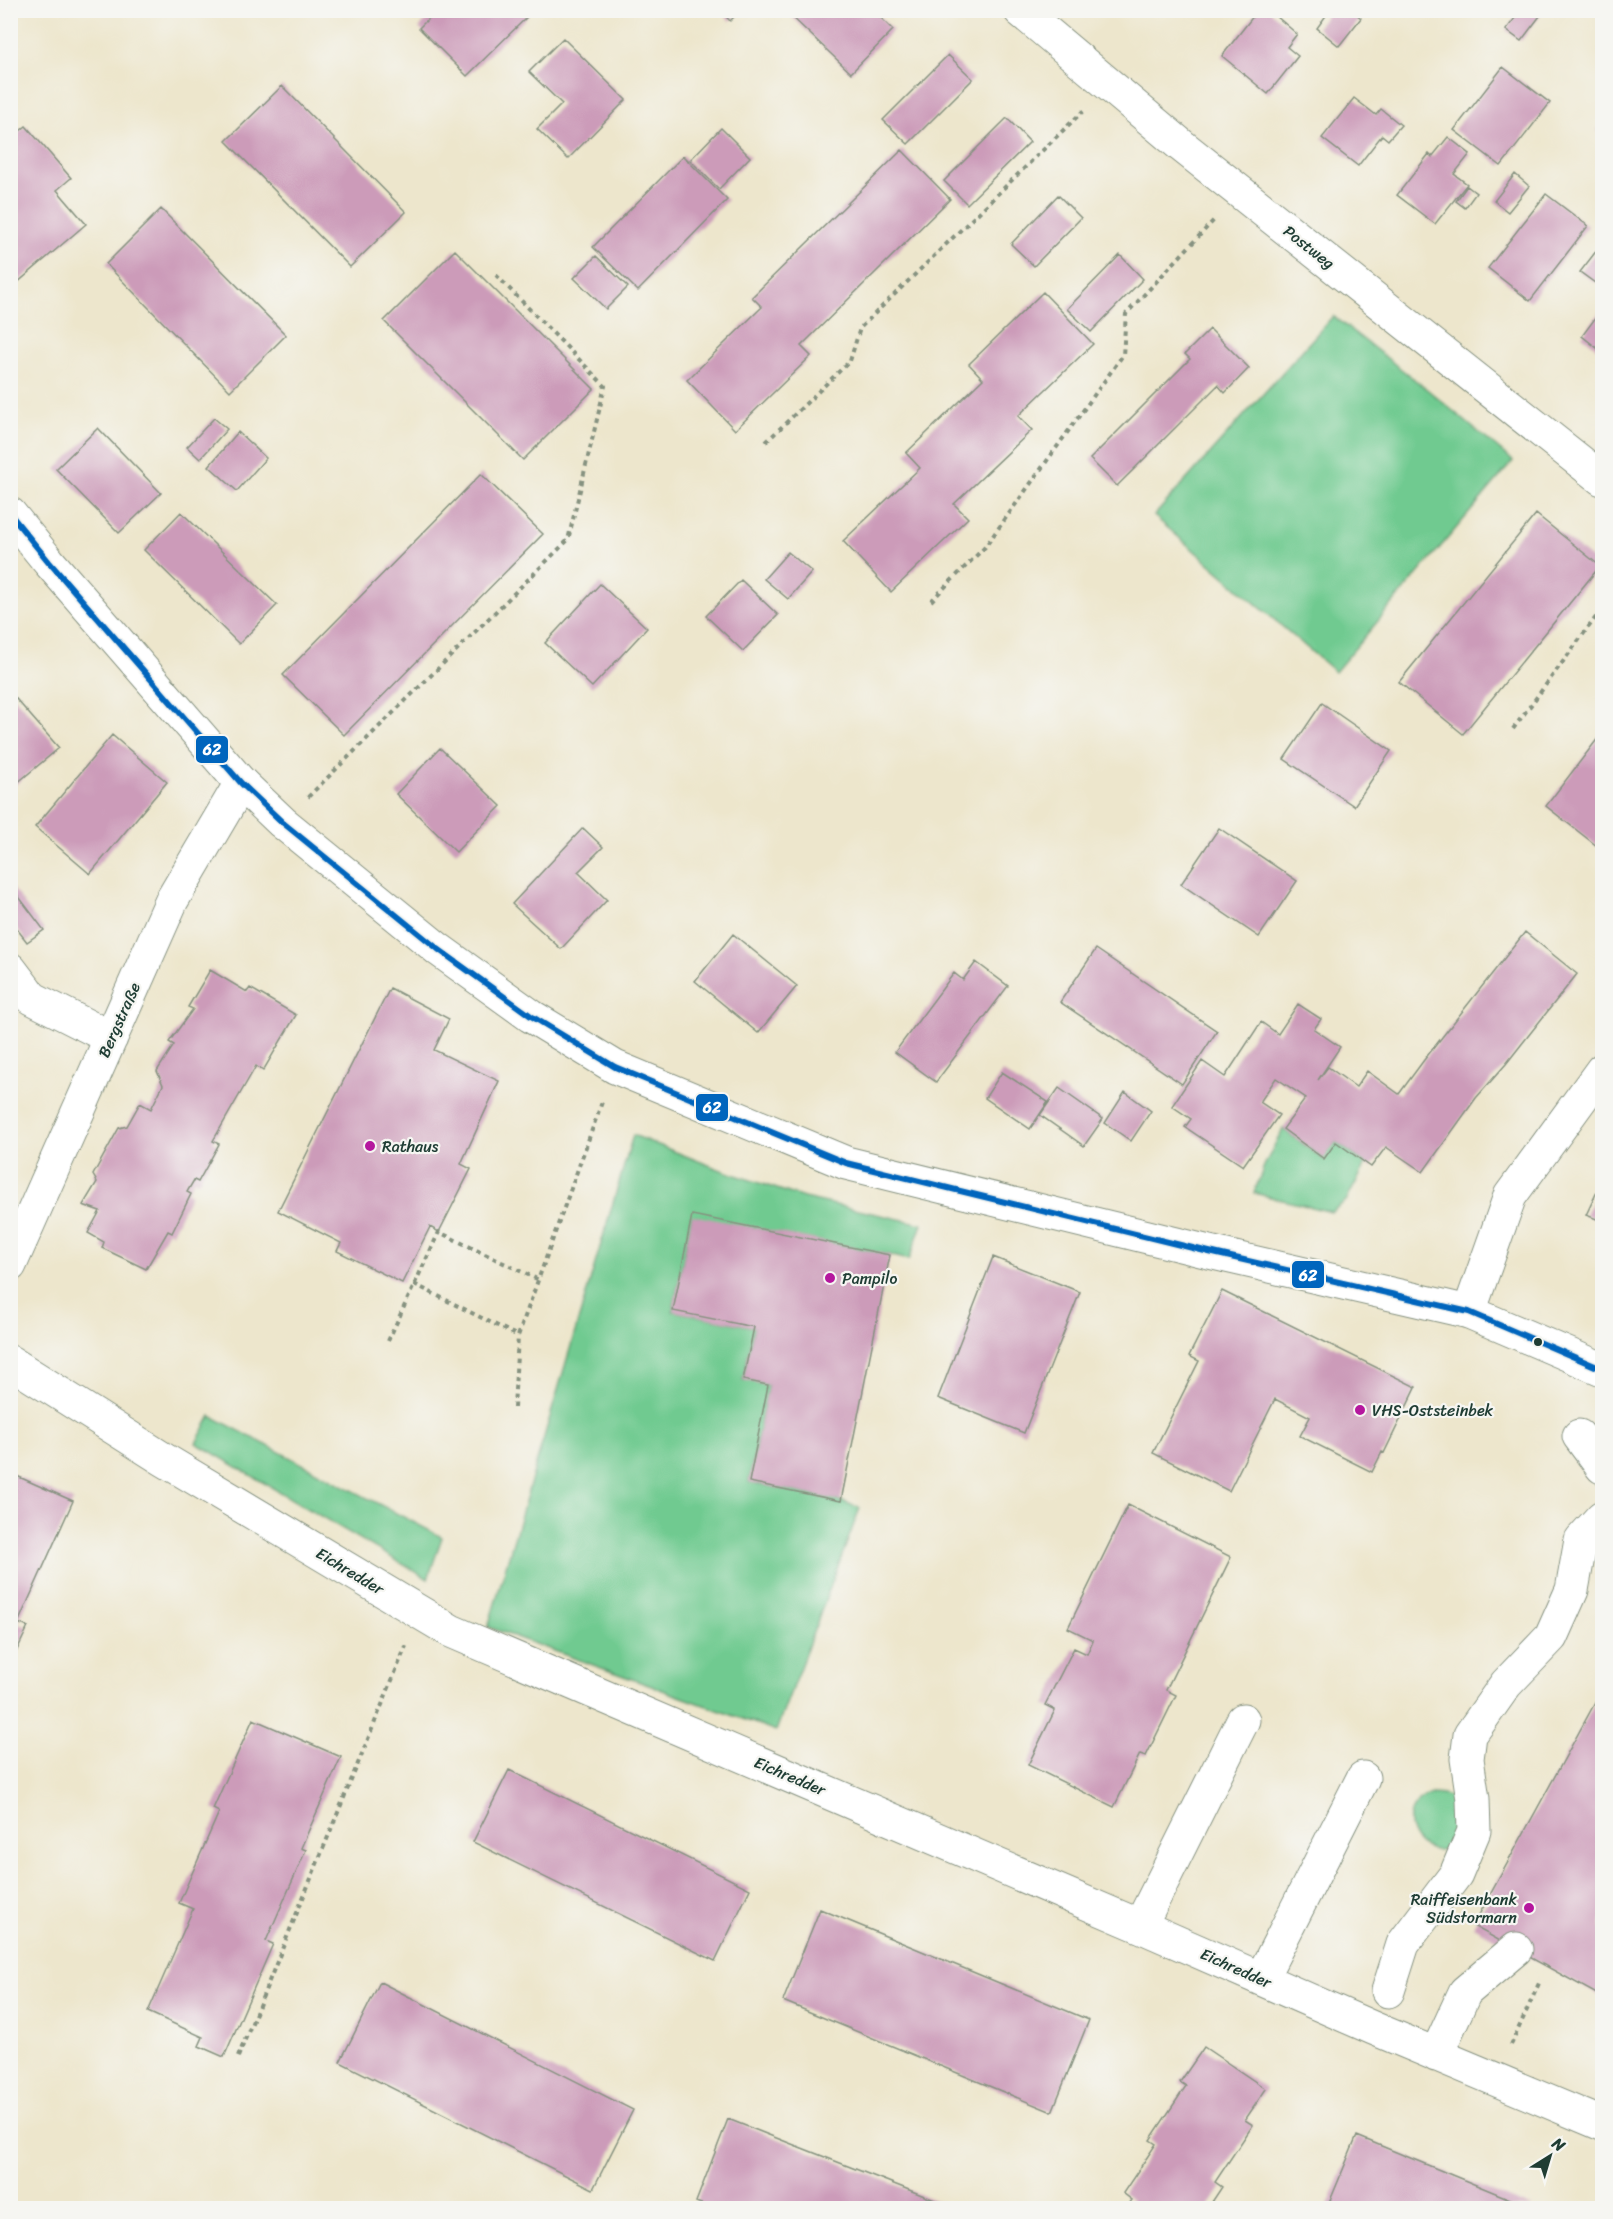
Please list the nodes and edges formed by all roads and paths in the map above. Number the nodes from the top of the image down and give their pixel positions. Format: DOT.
graph roads {
  1 [pos="1020,10"];
  2 [pos="1110,86"];
  3 [pos="1240,193"];
  4 [pos="494,273"];
  5 [pos="766,442"];
  6 [pos="1602,479"];
  7 [pos="10,514"];
  8 [pos="931,601"];
  9 [pos="1602,609"];
  10 [pos="1513,729"];
  11 [pos="241,783"];
  12 [pos="282,822"];
  13 [pos="10,969"];
  14 [pos="111,1038"];
  15 [pos="615,1067"];
  16 [pos="1602,1070"];
  17 [pos="10,1265"];
  18 [pos="539,1280"];
  19 [pos="414,1284"];
  20 [pos="1469,1312"];
  21 [pos="518,1336"];
  22 [pos="388,1341"];
  23 [pos="10,1362"];
  24 [pos="1602,1369"];
  25 [pos="514,1408"];
  26 [pos="1579,1436"];
  27 [pos="1602,1467"];
  28 [pos="1602,1517"];
  29 [pos="419,1612"];
  30 [pos="1243,1720"];
  31 [pos="1363,1778"];
  32 [pos="1140,1926"];
  33 [pos="1516,1949"];
  34 [pos="1542,1977"];
  35 [pos="1261,1979"];
  36 [pos="1388,1991"];
  37 [pos="1436,2055"];
  38 [pos="238,2057"];
  39 [pos="1495,2079"];
  40 [pos="1602,2124"];
  1 -- 2 [label="street, Postweg"];
  2 -- 3 [label="street, Postweg"];
  2 -- 5 [label="path"];
  3 -- 6 [label="street, Postweg"];
  3 -- 8 [label="path"];
  4 -- 12 [label="path"];
  7 -- 11 [label="street"];
  9 -- 10 [label="path"];
  11 -- 12 [label="street"];
  11 -- 14 [label="street, Bergstraße"];
  12 -- 15 [label="street"];
  13 -- 14 [label="street"];
  14 -- 17 [label="street, Bergstraße"];
  15 -- 18 [label="path"];
  15 -- 20 [label="street"];
  16 -- 20 [label="street"];
  18 -- 19 [label="path"];
  18 -- 21 [label="path"];
  19 -- 21 [label="path"];
  19 -- 22 [label="path"];
  20 -- 24 [label="street"];
  21 -- 25 [label="path"];
  23 -- 29 [label="street, Eichredder"];
  26 -- 27 [label="street"];
  28 -- 36 [label="street"];
  29 -- 32 [label="street, Eichredder"];
  29 -- 38 [label="path"];
  30 -- 32 [label="street"];
  31 -- 35 [label="street"];
  32 -- 35 [label="street, Eichredder"];
  33 -- 37 [label="street"];
  34 -- 39 [label="path"];
  35 -- 37 [label="street, Eichredder"];
  37 -- 39 [label="street, Eichredder"];
  39 -- 40 [label="street, Eichredder"];
}
